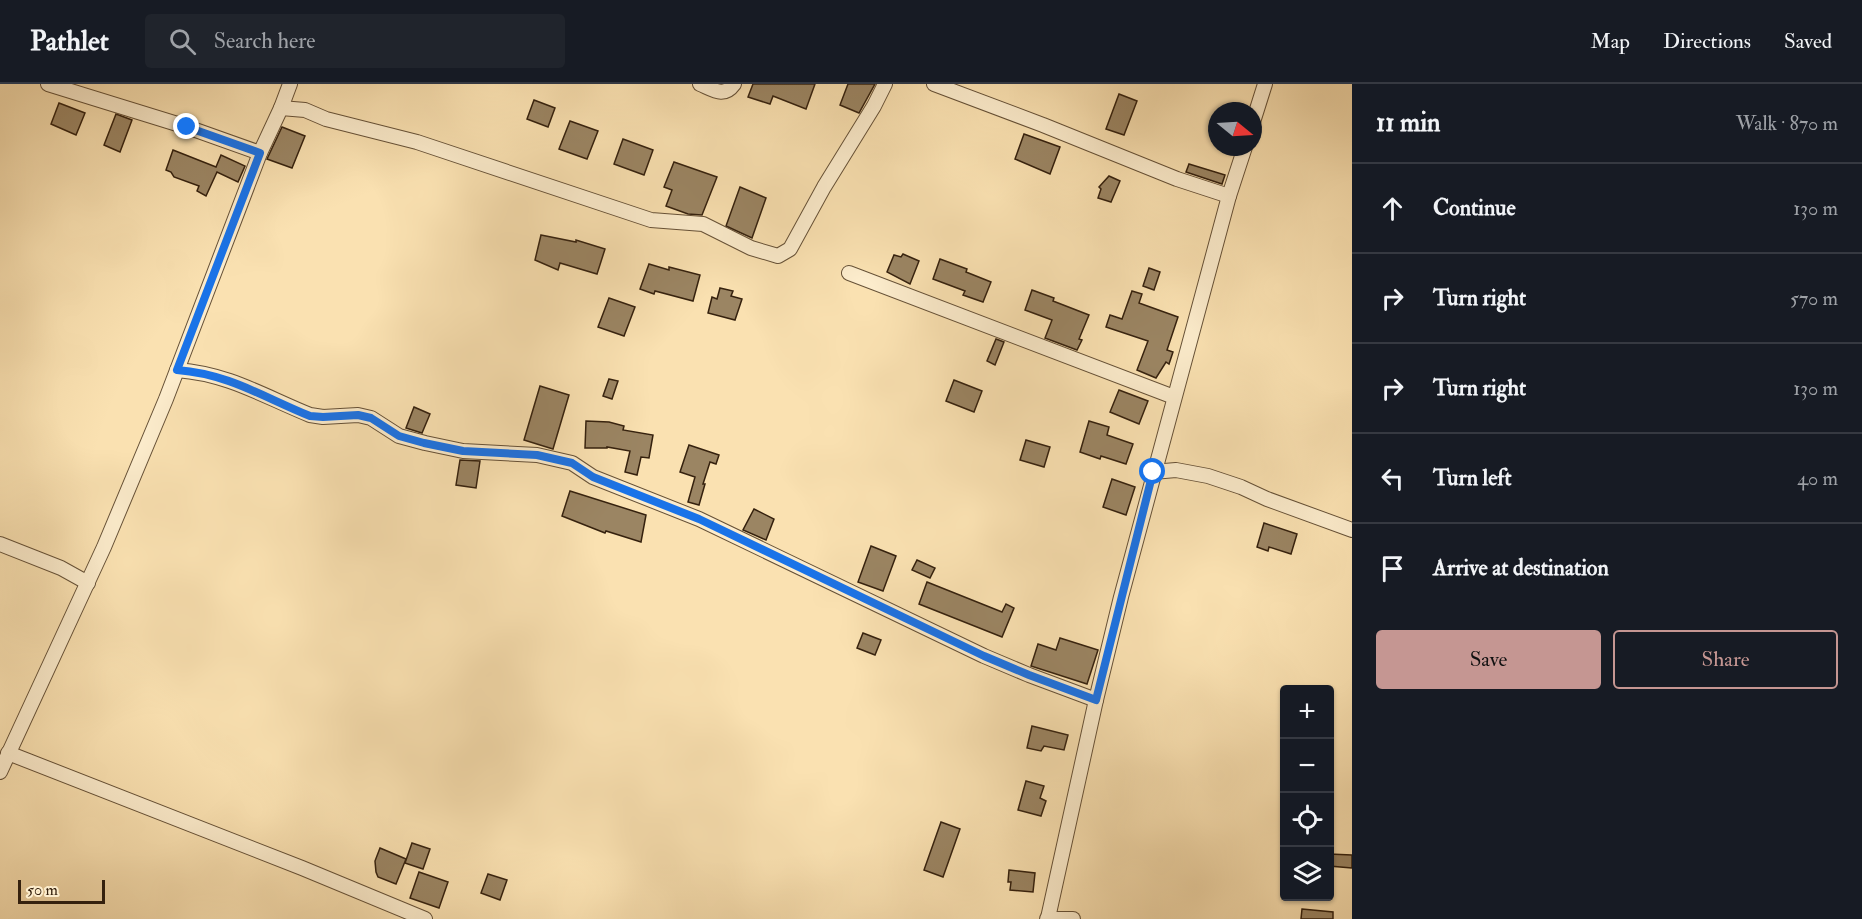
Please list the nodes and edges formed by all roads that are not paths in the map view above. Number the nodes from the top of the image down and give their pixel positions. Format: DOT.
graph roads {
  1 [pos="48,84"];
  2 [pos="290,84"];
  3 [pos="700,84"];
  4 [pos="734,84"];
  5 [pos="885,84"];
  6 [pos="934,84"];
  7 [pos="1265,84"];
  8 [pos="1259,102"];
  9 [pos="281,108"];
  10 [pos="260,153"];
  11 [pos="1242,156"];
  12 [pos="1229,196"];
  13 [pos="849,273"];
  14 [pos="177,370"];
  15 [pos="1174,396"];
  16 [pos="1153,472"];
  17 [pos="1352,530"];
  18 [pos="0,544"];
  19 [pos="88,583"];
  20 [pos="1096,700"];
  21 [pos="8,753"];
  22 [pos="0,772"];
  23 [pos="425,919"];
  24 [pos="1047,919"];
  25 [pos="1073,919"];
  1 -- 10 [label="street"];
  2 -- 9 [label="street"];
  3 -- 4 [label="street"];
  5 -- 9 [label="street"];
  6 -- 12 [label="street"];
  7 -- 8 [label="street"];
  9 -- 10 [label="street"];
  10 -- 14 [label="street"];
  11 -- 12 [label="street"];
  12 -- 15 [label="street"];
  13 -- 15 [label="street"];
  14 -- 19 [label="street"];
  14 -- 20 [label="street"];
  15 -- 16 [label="street"];
  16 -- 17 [label="street"];
  16 -- 20 [label="street"];
  18 -- 19 [label="street"];
  19 -- 21 [label="street"];
  20 -- 24 [label="street"];
  21 -- 22 [label="street"];
  21 -- 23 [label="street"];
  24 -- 25 [label="street"];
}
